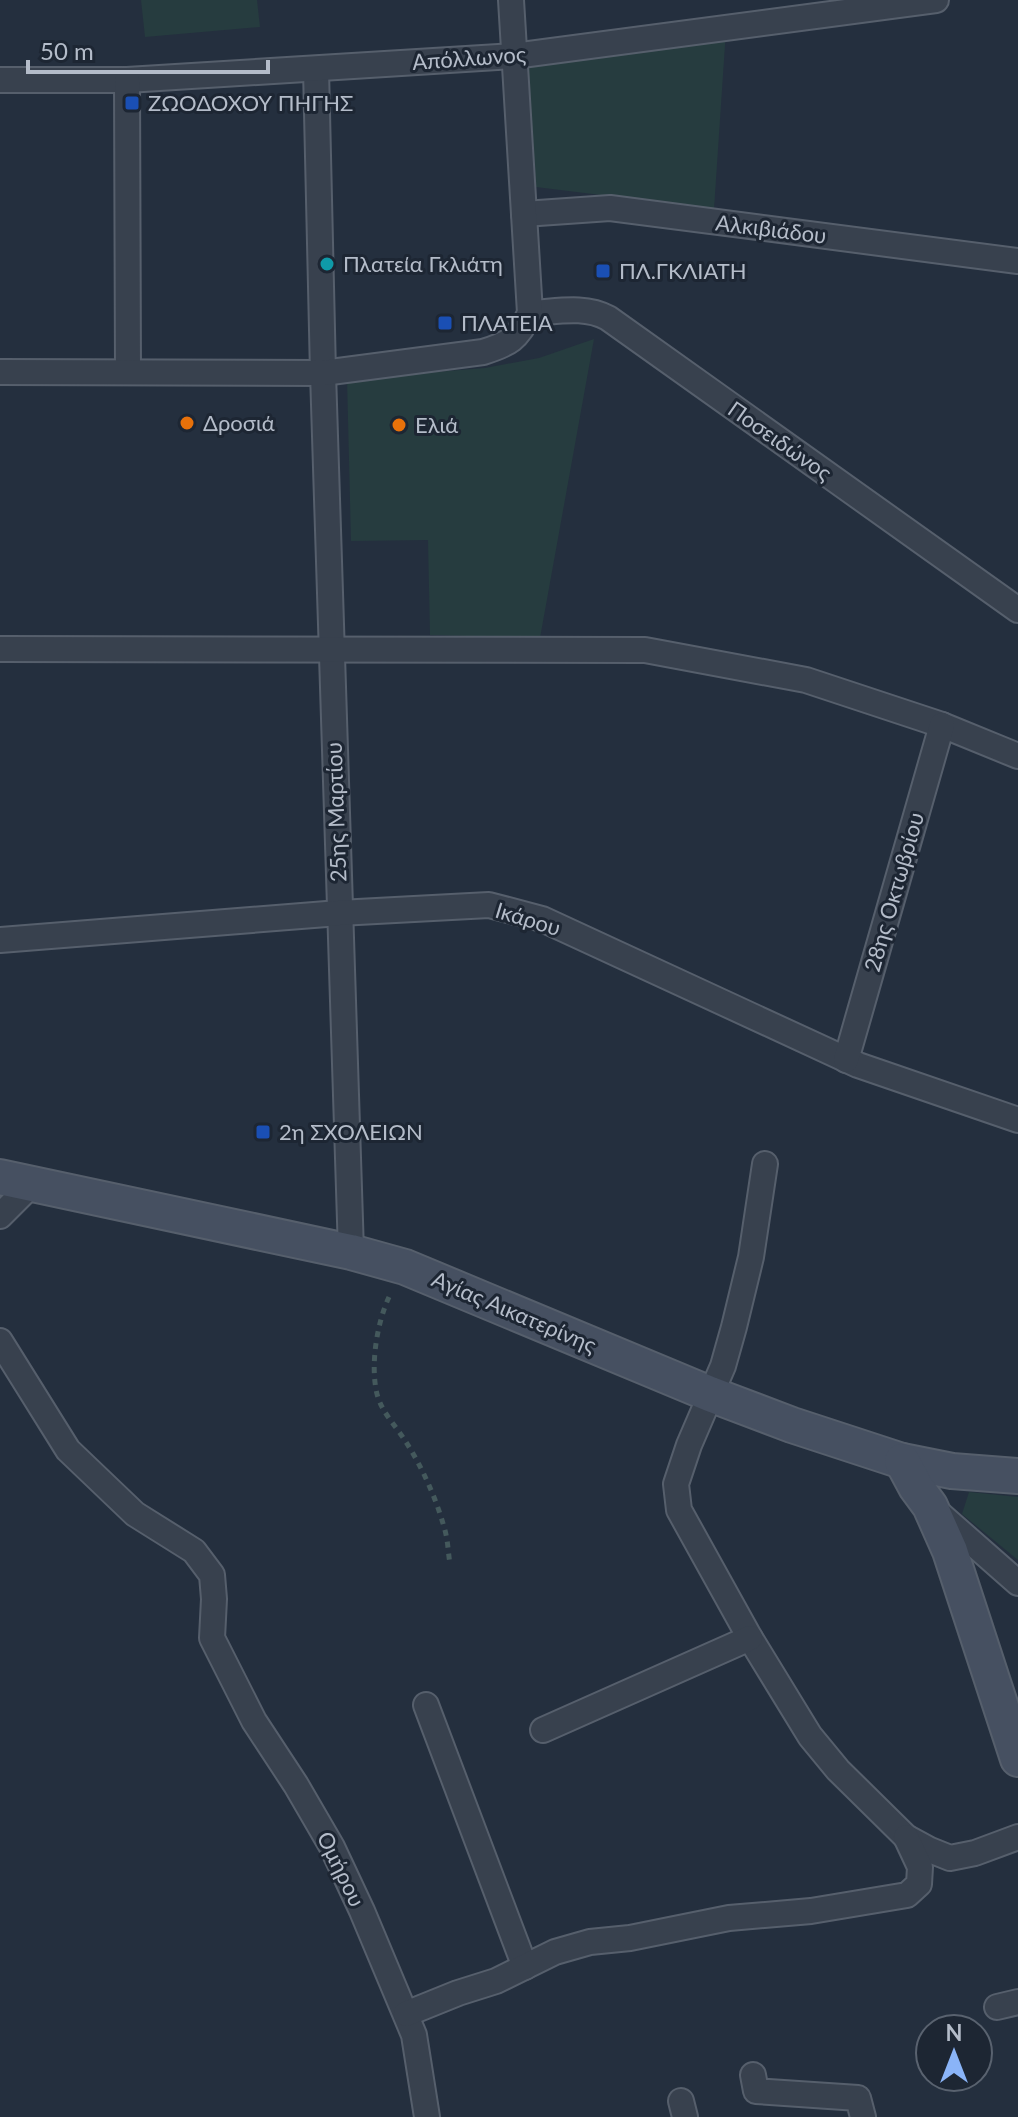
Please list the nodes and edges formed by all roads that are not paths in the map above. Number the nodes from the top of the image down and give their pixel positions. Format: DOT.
graph roads {
  1 [pos="511,0"];
  2 [pos="936,0"];
  3 [pos="514,56"];
  4 [pos="316,69"];
  5 [pos="0,80"];
  6 [pos="127,80"];
  7 [pos="524,214"];
  8 [pos="1018,261"];
  9 [pos="530,313"];
  10 [pos="0,372"];
  11 [pos="128,372"];
  12 [pos="323,373"];
  13 [pos="1018,610"];
  14 [pos="0,649"];
  15 [pos="332,649"];
  16 [pos="942,725"];
  17 [pos="1018,756"];
  18 [pos="339,913"];
  19 [pos="0,940"];
  20 [pos="846,1060"];
  21 [pos="1018,1120"];
  22 [pos="765,1164"];
  23 [pos="16,1180"];
  24 [pos="0,1216"];
  25 [pos="351,1252"];
  26 [pos="0,1341"];
  27 [pos="710,1394"];
  28 [pos="902,1461"];
  29 [pos="1018,1476"];
  30 [pos="930,1506"];
  31 [pos="1018,1583"];
  32 [pos="750,1638"];
  33 [pos="426,1705"];
  34 [pos="543,1730"];
  35 [pos="1018,1759"];
  36 [pos="906,1837"];
  37 [pos="1018,1837"];
  38 [pos="525,1967"];
  39 [pos="406,2014"];
  40 [pos="753,2075"];
  41 [pos="427,2117"];
  42 [pos="863,2117"];
  1 -- 3 [label="street"];
  2 -- 3 [label="street, Απόλλωνος"];
  3 -- 4 [label="street, Απόλλωνος"];
  3 -- 7 [label="street"];
  4 -- 6 [label="street, Απόλλωνος"];
  4 -- 12 [label="street, 25ης Μαρτίου"];
  5 -- 6 [label="street, Απόλλωνος"];
  6 -- 11 [label="street"];
  7 -- 8 [label="street, Αλκιβιάδου"];
  7 -- 9 [label="street"];
  9 -- 12 [label="street"];
  9 -- 13 [label="street, Ποσειδώνος"];
  10 -- 11 [label="street"];
  11 -- 12 [label="street"];
  12 -- 15 [label="street, 25ης Μαρτίου"];
  14 -- 15 [label="street"];
  15 -- 16 [label="street"];
  15 -- 18 [label="street, 25ης Μαρτίου"];
  16 -- 17 [label="street"];
  16 -- 20 [label="street, 28ης Οκτωβρίου"];
  18 -- 19 [label="street, Ικάρου"];
  18 -- 20 [label="street, Ικάρου"];
  18 -- 25 [label="street, 25ης Μαρτίου"];
  20 -- 21 [label="street, Ικάρου"];
  22 -- 27 [label="street"];
  23 -- 24 [label="street"];
  23 -- 25 [label="street, Αγίας Αικατερίνης"];
  25 -- 27 [label="street, Αγίας Αικατερίνης"];
  26 -- 39 [label="street, Ομήρου"];
  27 -- 28 [label="street, Αγίας Αικατερίνης"];
  27 -- 32 [label="street"];
  28 -- 29 [label="street, Αγίας Αικατερίνης"];
  28 -- 30 [label="street"];
  30 -- 31 [label="street"];
  30 -- 35 [label="street"];
  32 -- 34 [label="street"];
  32 -- 36 [label="street"];
  33 -- 38 [label="street"];
  36 -- 37 [label="street"];
  36 -- 38 [label="street"];
  38 -- 39 [label="street"];
  39 -- 41 [label="street, Ομήρου"];
  40 -- 42 [label="street"];
}
